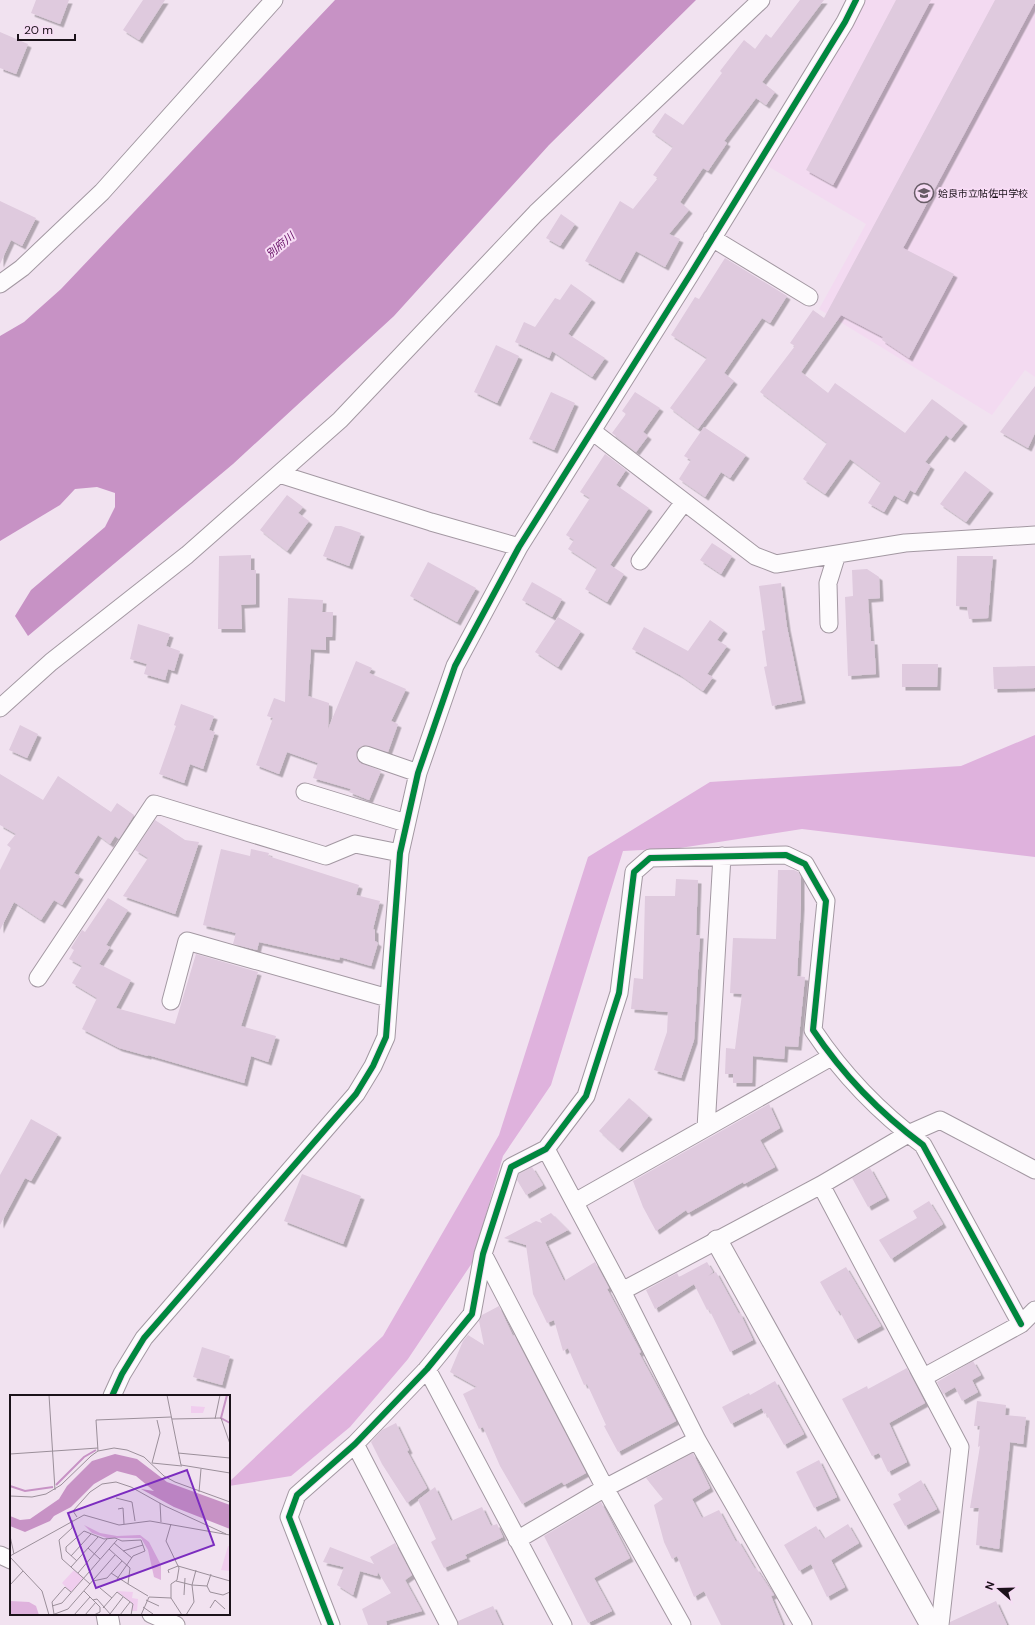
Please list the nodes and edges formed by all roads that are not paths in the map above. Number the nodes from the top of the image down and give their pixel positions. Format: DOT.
graph roads {
  1 [pos="274,0"];
  2 [pos="761,0"];
  3 [pos="856,0"];
  4 [pos="712,238"];
  5 [pos="0,284"];
  6 [pos="809,297"];
  7 [pos="592,431"];
  8 [pos="279,474"];
  9 [pos="684,502"];
  10 [pos="1035,536"];
  11 [pos="519,547"];
  12 [pos="837,554"];
  13 [pos="640,561"];
  14 [pos="829,624"];
  15 [pos="0,708"];
  16 [pos="366,755"];
  17 [pos="418,773"];
  18 [pos="305,792"];
  19 [pos="406,824"];
  20 [pos="400,853"];
  21 [pos="722,856"];
  22 [pos="38,978"];
  23 [pos="388,998"];
  24 [pos="171,1001"];
  25 [pos="831,1057"];
  26 [pos="706,1128"];
  27 [pos="908,1134"];
  28 [pos="546,1149"];
  29 [pos="1035,1170"];
  30 [pos="821,1185"];
  31 [pos="575,1202"];
  32 [pos="717,1241"];
  33 [pos="483,1254"];
  34 [pos="622,1291"];
  35 [pos="1035,1310"];
  36 [pos="1021,1324"];
  37 [pos="427,1369"];
  38 [pos="924,1377"];
  39 [pos="112,1395"];
  40 [pos="697,1440"];
  41 [pos="356,1444"];
  42 [pos="605,1488"];
  43 [pos="517,1540"];
  44 [pos="0,1555"];
  45 [pos="10,1560"];
  46 [pos="107,1615"];
  47 [pos="153,1615"];
  48 [pos="109,1625"];
  49 [pos="176,1625"];
  50 [pos="331,1625"];
  51 [pos="449,1625"];
  52 [pos="563,1625"];
  53 [pos="682,1625"];
  54 [pos="803,1625"];
  55 [pos="931,1625"];
  56 [pos="940,1625"];
  1 -- 5 [label="street"];
  2 -- 8 [label="street"];
  3 -- 4 [label="street"];
  4 -- 6 [label="street"];
  4 -- 7 [label="street"];
  7 -- 9 [label="street"];
  7 -- 11 [label="street"];
  8 -- 11 [label="street"];
  8 -- 15 [label="street"];
  9 -- 12 [label="street"];
  9 -- 13 [label="street"];
  10 -- 12 [label="street"];
  11 -- 17 [label="street"];
  12 -- 14 [label="street"];
  16 -- 17 [label="street"];
  17 -- 19 [label="street"];
  18 -- 19 [label="street"];
  19 -- 20 [label="street"];
  20 -- 22 [label="street"];
  20 -- 23 [label="street"];
  21 -- 25 [label="street"];
  21 -- 26 [label="street"];
  21 -- 28 [label="street"];
  23 -- 24 [label="street"];
  23 -- 39 [label="street"];
  25 -- 26 [label="street"];
  25 -- 27 [label="street"];
  26 -- 31 [label="street"];
  27 -- 29 [label="street"];
  27 -- 30 [label="street"];
  27 -- 36 [label="street"];
  28 -- 31 [label="street"];
  28 -- 33 [label="street"];
  30 -- 32 [label="street"];
  30 -- 38 [label="street"];
  31 -- 34 [label="street"];
  32 -- 34 [label="street"];
  32 -- 55 [label="street"];
  33 -- 37 [label="street"];
  33 -- 42 [label="street"];
  34 -- 40 [label="street"];
  35 -- 36 [label="street"];
  36 -- 38 [label="street"];
  37 -- 41 [label="street"];
  37 -- 43 [label="street"];
  38 -- 56 [label="street"];
  40 -- 42 [label="street"];
  40 -- 54 [label="street"];
  41 -- 50 [label="street"];
  41 -- 51 [label="street"];
  42 -- 43 [label="street"];
  42 -- 53 [label="street"];
  43 -- 52 [label="street"];
  44 -- 45 [label="street"];
  46 -- 48 [label="street"];
  47 -- 49 [label="street"];
}
